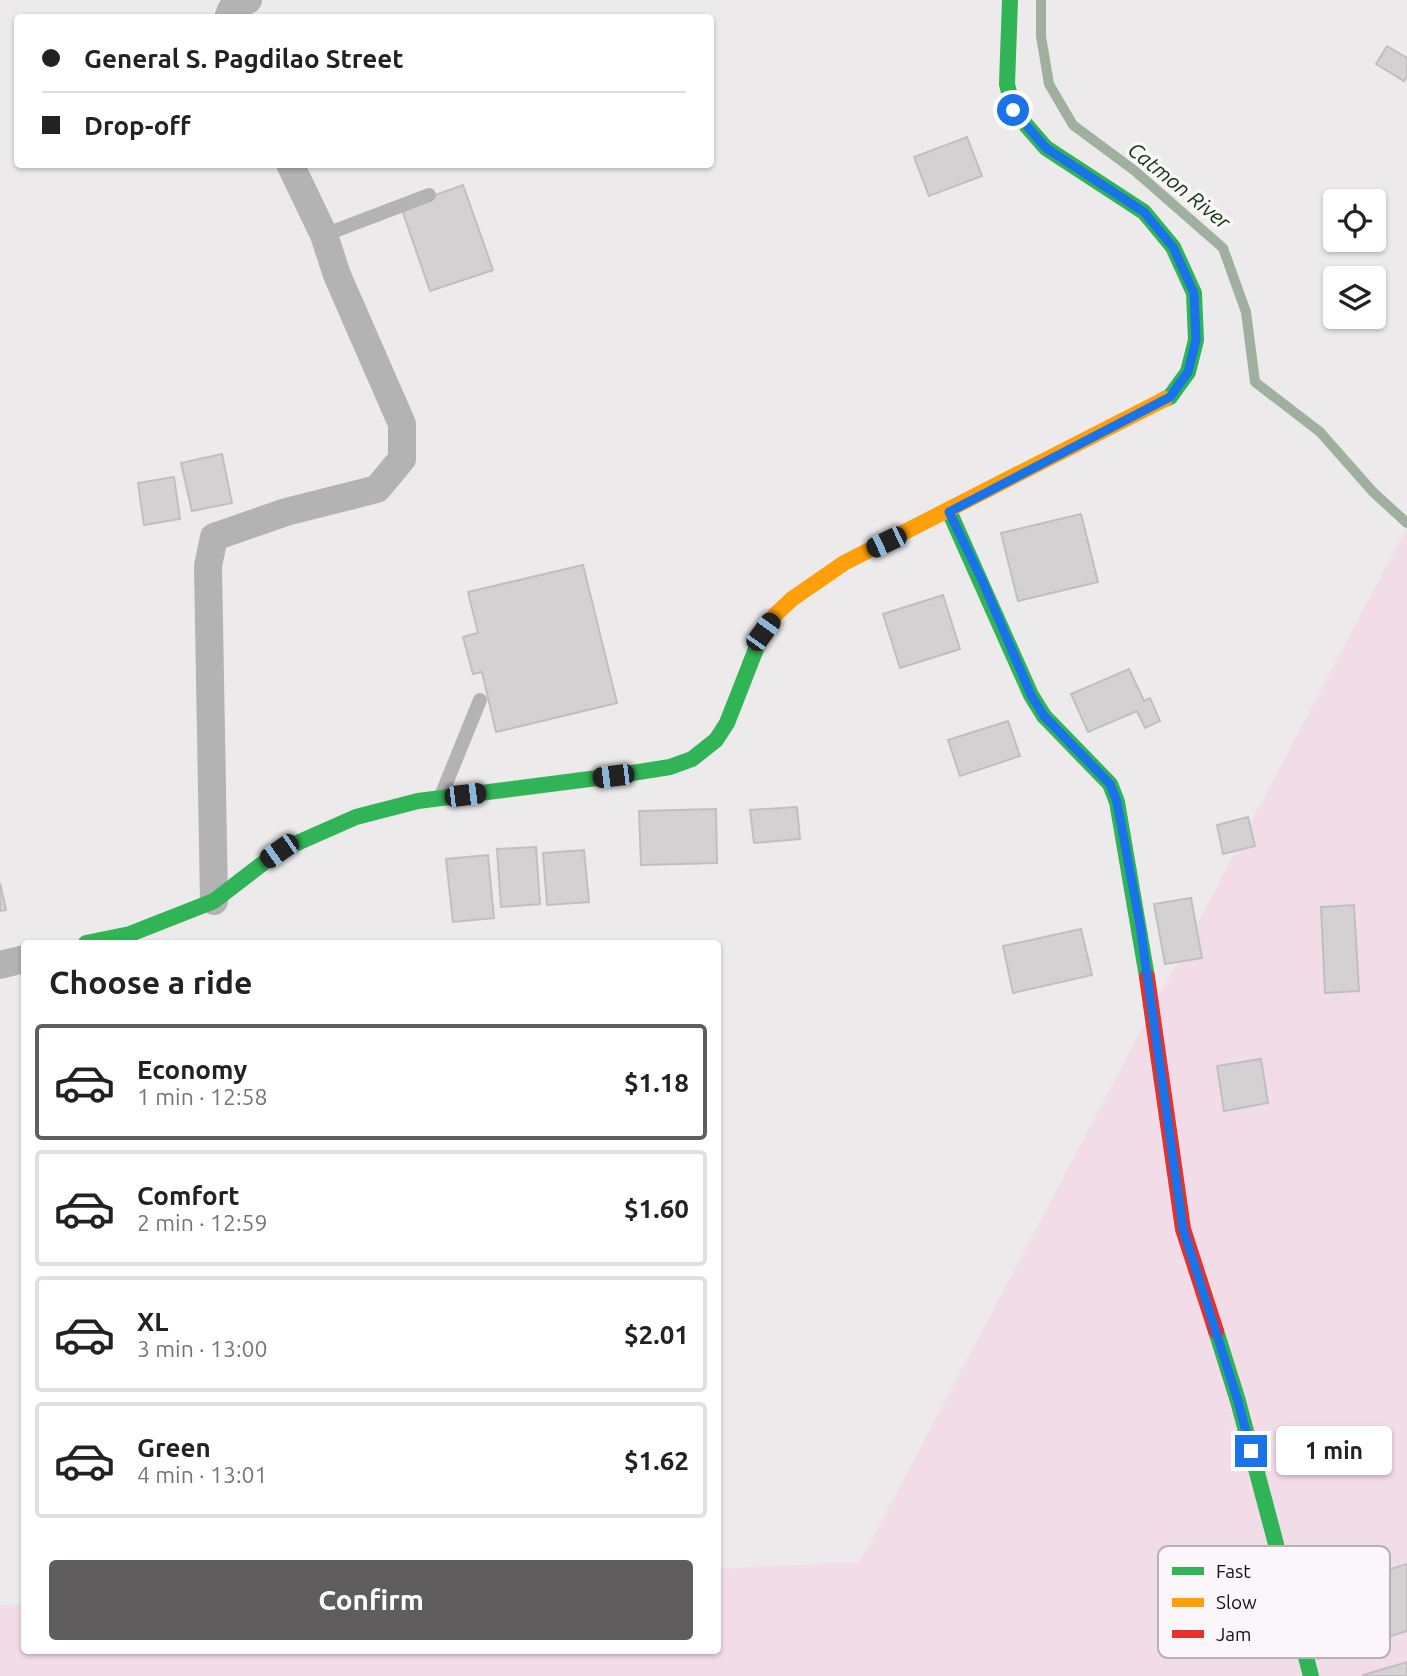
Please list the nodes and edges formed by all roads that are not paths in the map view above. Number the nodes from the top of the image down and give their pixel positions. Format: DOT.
graph roads {
  1 [pos="248,0"];
  2 [pos="1010,0"];
  3 [pos="230,14"];
  4 [pos="292,168"];
  5 [pos="429,195"];
  6 [pos="324,235"];
  7 [pos="949,512"];
  8 [pos="480,700"];
  9 [pos="440,798"];
  10 [pos="214,901"];
  11 [pos="101,940"];
  12 [pos="21,960"];
  13 [pos="0,965"];
  14 [pos="1276,1546"];
  15 [pos="1306,1658"];
  16 [pos="1311,1676"];
  1 -- 3 [label="street"];
  2 -- 7 [label="street"];
  4 -- 6 [label="street"];
  5 -- 6 [label="lane"];
  6 -- 10 [label="street"];
  7 -- 9 [label="street"];
  7 -- 14 [label="street"];
  8 -- 9 [label="lane"];
  9 -- 10 [label="street"];
  10 -- 11 [label="street"];
  12 -- 13 [label="street"];
  15 -- 16 [label="street"];
}
